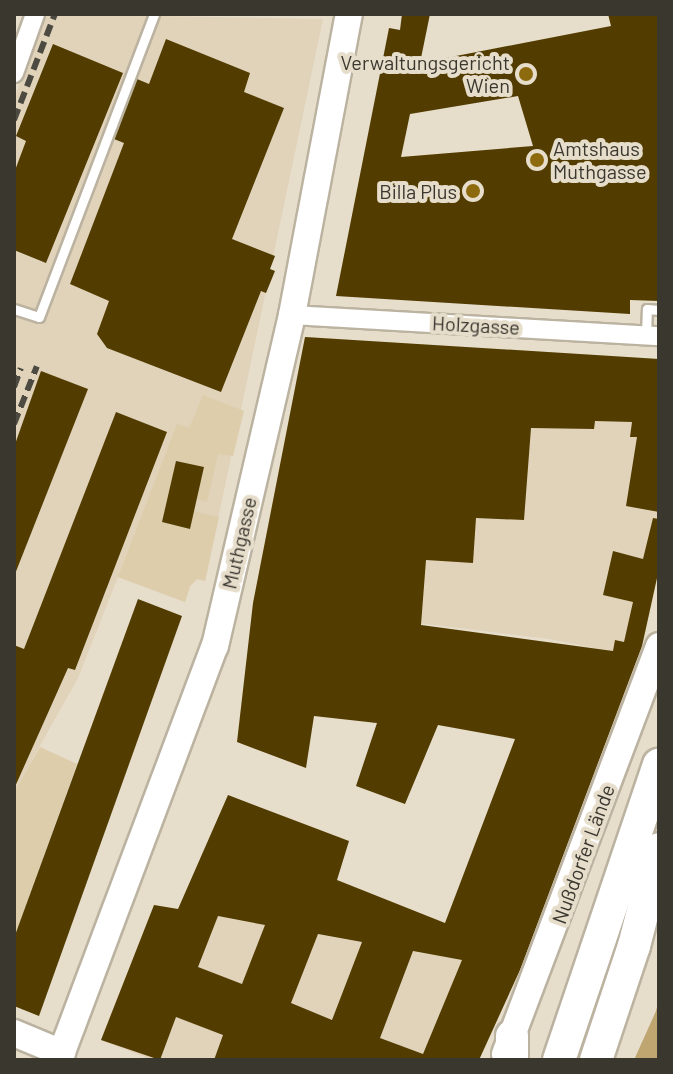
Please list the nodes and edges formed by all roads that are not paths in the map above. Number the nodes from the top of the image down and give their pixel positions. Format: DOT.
graph roads {
  1 [pos="35,14"];
  2 [pos="154,14"];
  3 [pos="349,14"];
  4 [pos="14,73"];
  5 [pos="14,309"];
  6 [pos="659,310"];
  7 [pos="292,315"];
  8 [pos="653,336"];
  9 [pos="659,646"];
  10 [pos="659,764"];
  11 [pos="659,849"];
  12 [pos="14,1033"];
  13 [pos="509,1052"];
  14 [pos="67,1058"];
  15 [pos="559,1060"];
  16 [pos="596,1060"];
  1 -- 4 [label="street"];
  2 -- 5 [label="lane"];
  3 -- 7 [label="street, Muthgasse"];
  6 -- 8 [label="lane"];
  7 -- 8 [label="street, Holzgasse"];
  7 -- 14 [label="street, Muthgasse"];
  9 -- 13 [label="street, Nußdorfer Lände"];
  10 -- 15 [label="highway"];
  11 -- 16 [label="highway"];
  12 -- 14 [label="street"];
}
